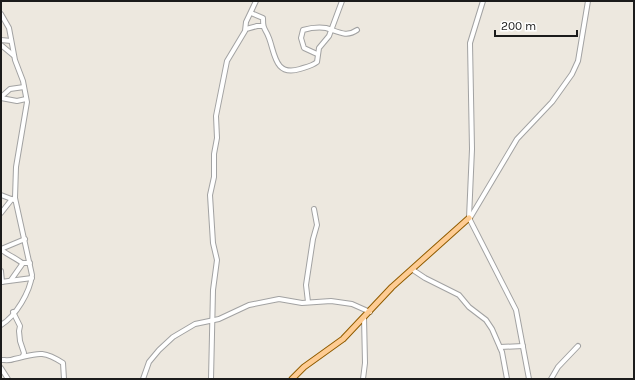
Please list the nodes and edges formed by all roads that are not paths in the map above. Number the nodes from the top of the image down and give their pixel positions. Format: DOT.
graph roads {
  1 [pos="256,1"];
  2 [pos="342,1"];
  3 [pos="483,1"];
  4 [pos="588,1"];
  5 [pos="251,13"];
  6 [pos="1,14"];
  7 [pos="262,26"];
  8 [pos="246,29"];
  9 [pos="357,30"];
  10 [pos="331,31"];
  11 [pos="1,40"];
  12 [pos="11,41"];
  13 [pos="1,45"];
  14 [pos="318,54"];
  15 [pos="14,55"];
  16 [pos="24,88"];
  17 [pos="1,98"];
  18 [pos="26,99"];
  19 [pos="1,195"];
  20 [pos="14,200"];
  21 [pos="314,209"];
  22 [pos="1,213"];
  23 [pos="469,218"];
  24 [pos="25,239"];
  25 [pos="1,249"];
  26 [pos="23,263"];
  27 [pos="30,263"];
  28 [pos="413,270"];
  29 [pos="1,271"];
  30 [pos="32,278"];
  31 [pos="11,280"];
  32 [pos="2,282"];
  33 [pos="308,302"];
  34 [pos="13,312"];
  35 [pos="370,312"];
  36 [pos="364,317"];
  37 [pos="212,321"];
  38 [pos="1,325"];
  39 [pos="523,346"];
  40 [pos="578,346"];
  41 [pos="500,347"];
  42 [pos="23,356"];
  43 [pos="1,360"];
  44 [pos="1,368"];
  45 [pos="8,379"];
  46 [pos="64,379"];
  47 [pos="143,379"];
  48 [pos="211,379"];
  49 [pos="292,379"];
  50 [pos="363,379"];
  51 [pos="507,379"];
  52 [pos="529,379"];
  53 [pos="551,379"];
  1 -- 5 [label="street"];
  2 -- 10 [label="street"];
  3 -- 23 [label="street"];
  4 -- 23 [label="street"];
  5 -- 7 [label="street"];
  5 -- 8 [label="street"];
  6 -- 12 [label="street"];
  7 -- 8 [label="street"];
  7 -- 14 [label="street"];
  8 -- 37 [label="street"];
  9 -- 10 [label="street"];
  10 -- 14 [label="street"];
  10 -- 14 [label="street"];
  11 -- 12 [label="street"];
  12 -- 15 [label="street"];
  13 -- 15 [label="street"];
  15 -- 16 [label="street"];
  16 -- 17 [label="street"];
  16 -- 18 [label="street"];
  17 -- 18 [label="street"];
  18 -- 20 [label="street"];
  19 -- 20 [label="street"];
  20 -- 22 [label="street"];
  20 -- 24 [label="street"];
  21 -- 33 [label="street"];
  23 -- 28 [label="main road"];
  23 -- 39 [label="street"];
  24 -- 25 [label="street"];
  24 -- 27 [label="street"];
  25 -- 26 [label="street"];
  26 -- 27 [label="street"];
  26 -- 31 [label="street"];
  27 -- 30 [label="street"];
  28 -- 35 [label="main road"];
  28 -- 41 [label="street"];
  29 -- 32 [label="street"];
  30 -- 31 [label="street"];
  30 -- 34 [label="street"];
  31 -- 32 [label="street"];
  33 -- 35 [label="street"];
  33 -- 37 [label="street"];
  34 -- 38 [label="street"];
  34 -- 42 [label="street"];
  35 -- 36 [label="main road"];
  36 -- 49 [label="main road"];
  36 -- 50 [label="street"];
  37 -- 47 [label="street"];
  37 -- 48 [label="street"];
  39 -- 41 [label="street"];
  39 -- 52 [label="street"];
  40 -- 53 [label="street"];
  41 -- 51 [label="street"];
  42 -- 43 [label="street"];
  42 -- 46 [label="street"];
  44 -- 45 [label="street"];
}
